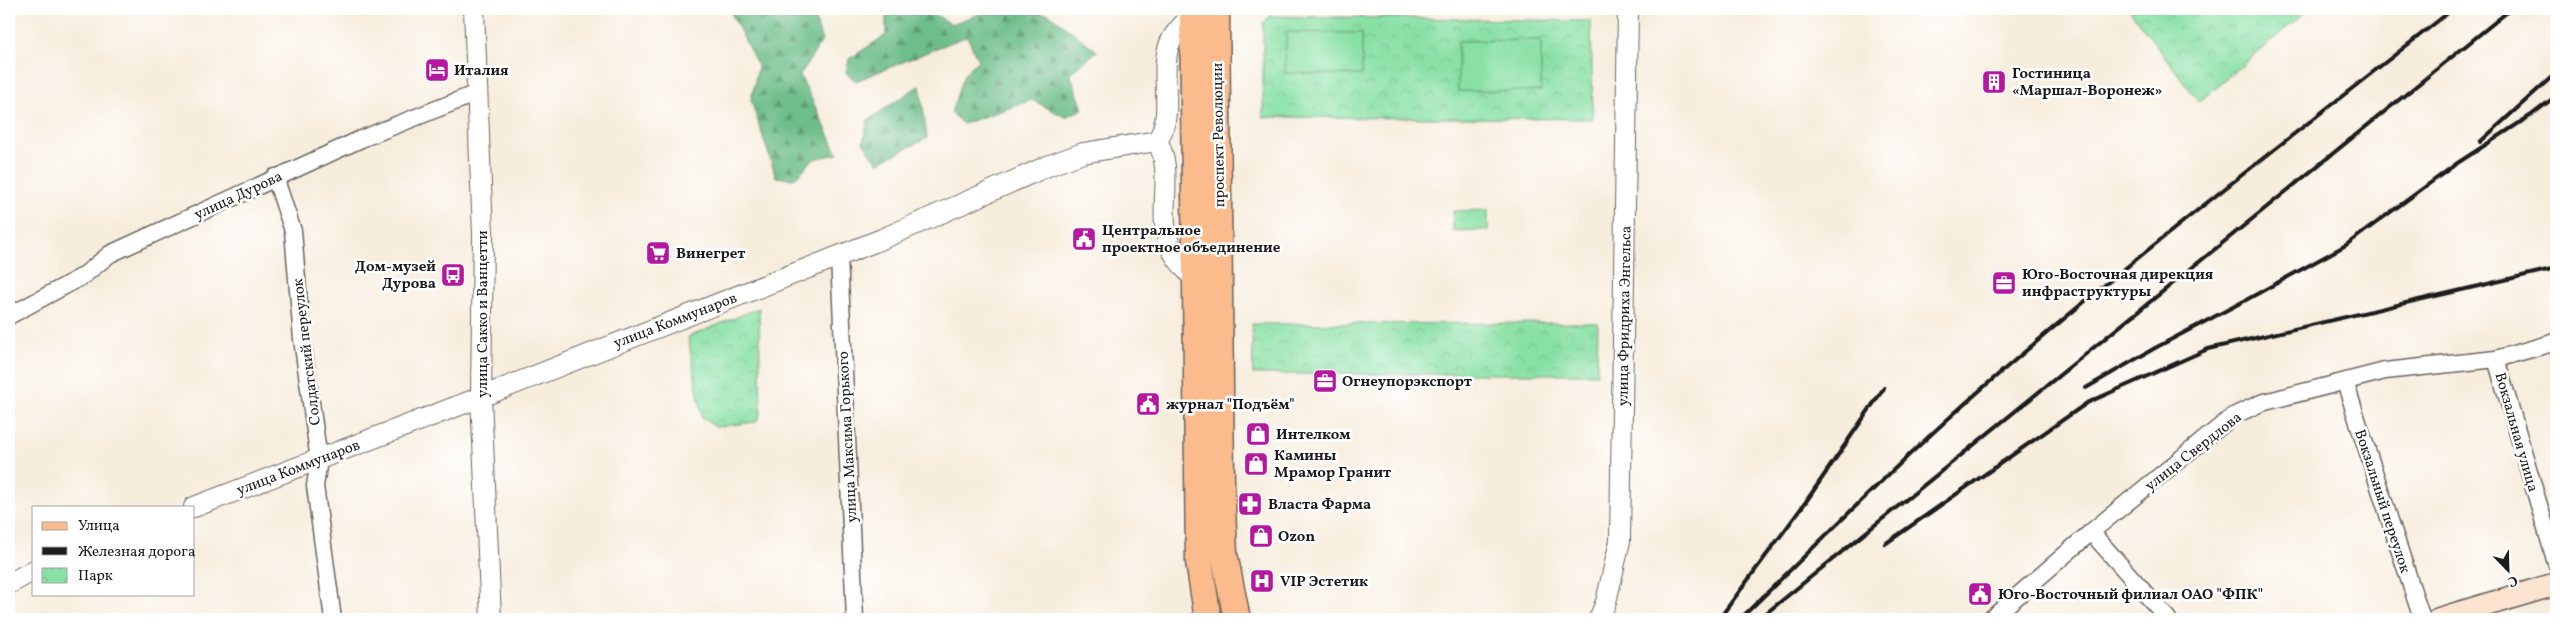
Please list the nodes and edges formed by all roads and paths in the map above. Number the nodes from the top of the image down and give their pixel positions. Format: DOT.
graph roads {
  1 [pos="474,9"];
  2 [pos="1628,9"];
  3 [pos="1201,11"];
  4 [pos="477,92"];
  5 [pos="1157,141"];
  6 [pos="274,177"];
  7 [pos="839,256"];
  8 [pos="1196,281"];
  9 [pos="9,316"];
  10 [pos="2556,342"];
  11 [pos="2496,359"];
  12 [pos="2345,382"];
  13 [pos="481,397"];
  14 [pos="319,460"];
  15 [pos="195,507"];
  16 [pos="2091,532"];
  17 [pos="2556,563"];
  18 [pos="32,571"];
  19 [pos="9,584"];
  20 [pos="2556,584"];
  21 [pos="333,619"];
  22 [pos="491,619"];
  23 [pos="855,619"];
  24 [pos="1208,619"];
  25 [pos="1237,619"];
  26 [pos="1599,619"];
  27 [pos="1991,619"];
  28 [pos="2168,619"];
  29 [pos="2422,619"];
  30 [pos="2439,619"];
  1 -- 4 [label="street, улица Сакко и Ванцетти"];
  2 -- 26 [label="street, улица Фридриха Энгельса"];
  3 -- 5 [label="street"];
  3 -- 8 [label="main road, проспект Революции"];
  3 -- 25 [label="main road, проспект Революции"];
  4 -- 6 [label="street, улица Дурова"];
  4 -- 13 [label="street, улица Сакко и Ванцетти"];
  5 -- 7 [label="street, улица Коммунаров"];
  5 -- 8 [label="street"];
  6 -- 9 [label="street, улица Дурова"];
  6 -- 14 [label="street, Солдатский переулок"];
  7 -- 13 [label="street, улица Коммунаров"];
  7 -- 23 [label="street, улица Максима Горького"];
  8 -- 24 [label="main road, проспект Революции"];
  10 -- 11 [label="street, улица Свердлова"];
  11 -- 12 [label="street, улица Свердлова"];
  11 -- 17 [label="street, Вокзальная улица"];
  12 -- 16 [label="street, улица Свердлова"];
  12 -- 29 [label="street, Вокзальный переулок"];
  13 -- 14 [label="street, улица Коммунаров"];
  13 -- 22 [label="street, улица Сакко и Ванцетти"];
  14 -- 15 [label="street, улица Коммунаров"];
  14 -- 21 [label="street, Солдатский переулок"];
  16 -- 27 [label="street, улица Свердлова"];
  16 -- 28 [label="street"];
  18 -- 19 [label="street"];
  20 -- 30 [label="main road"];
}
